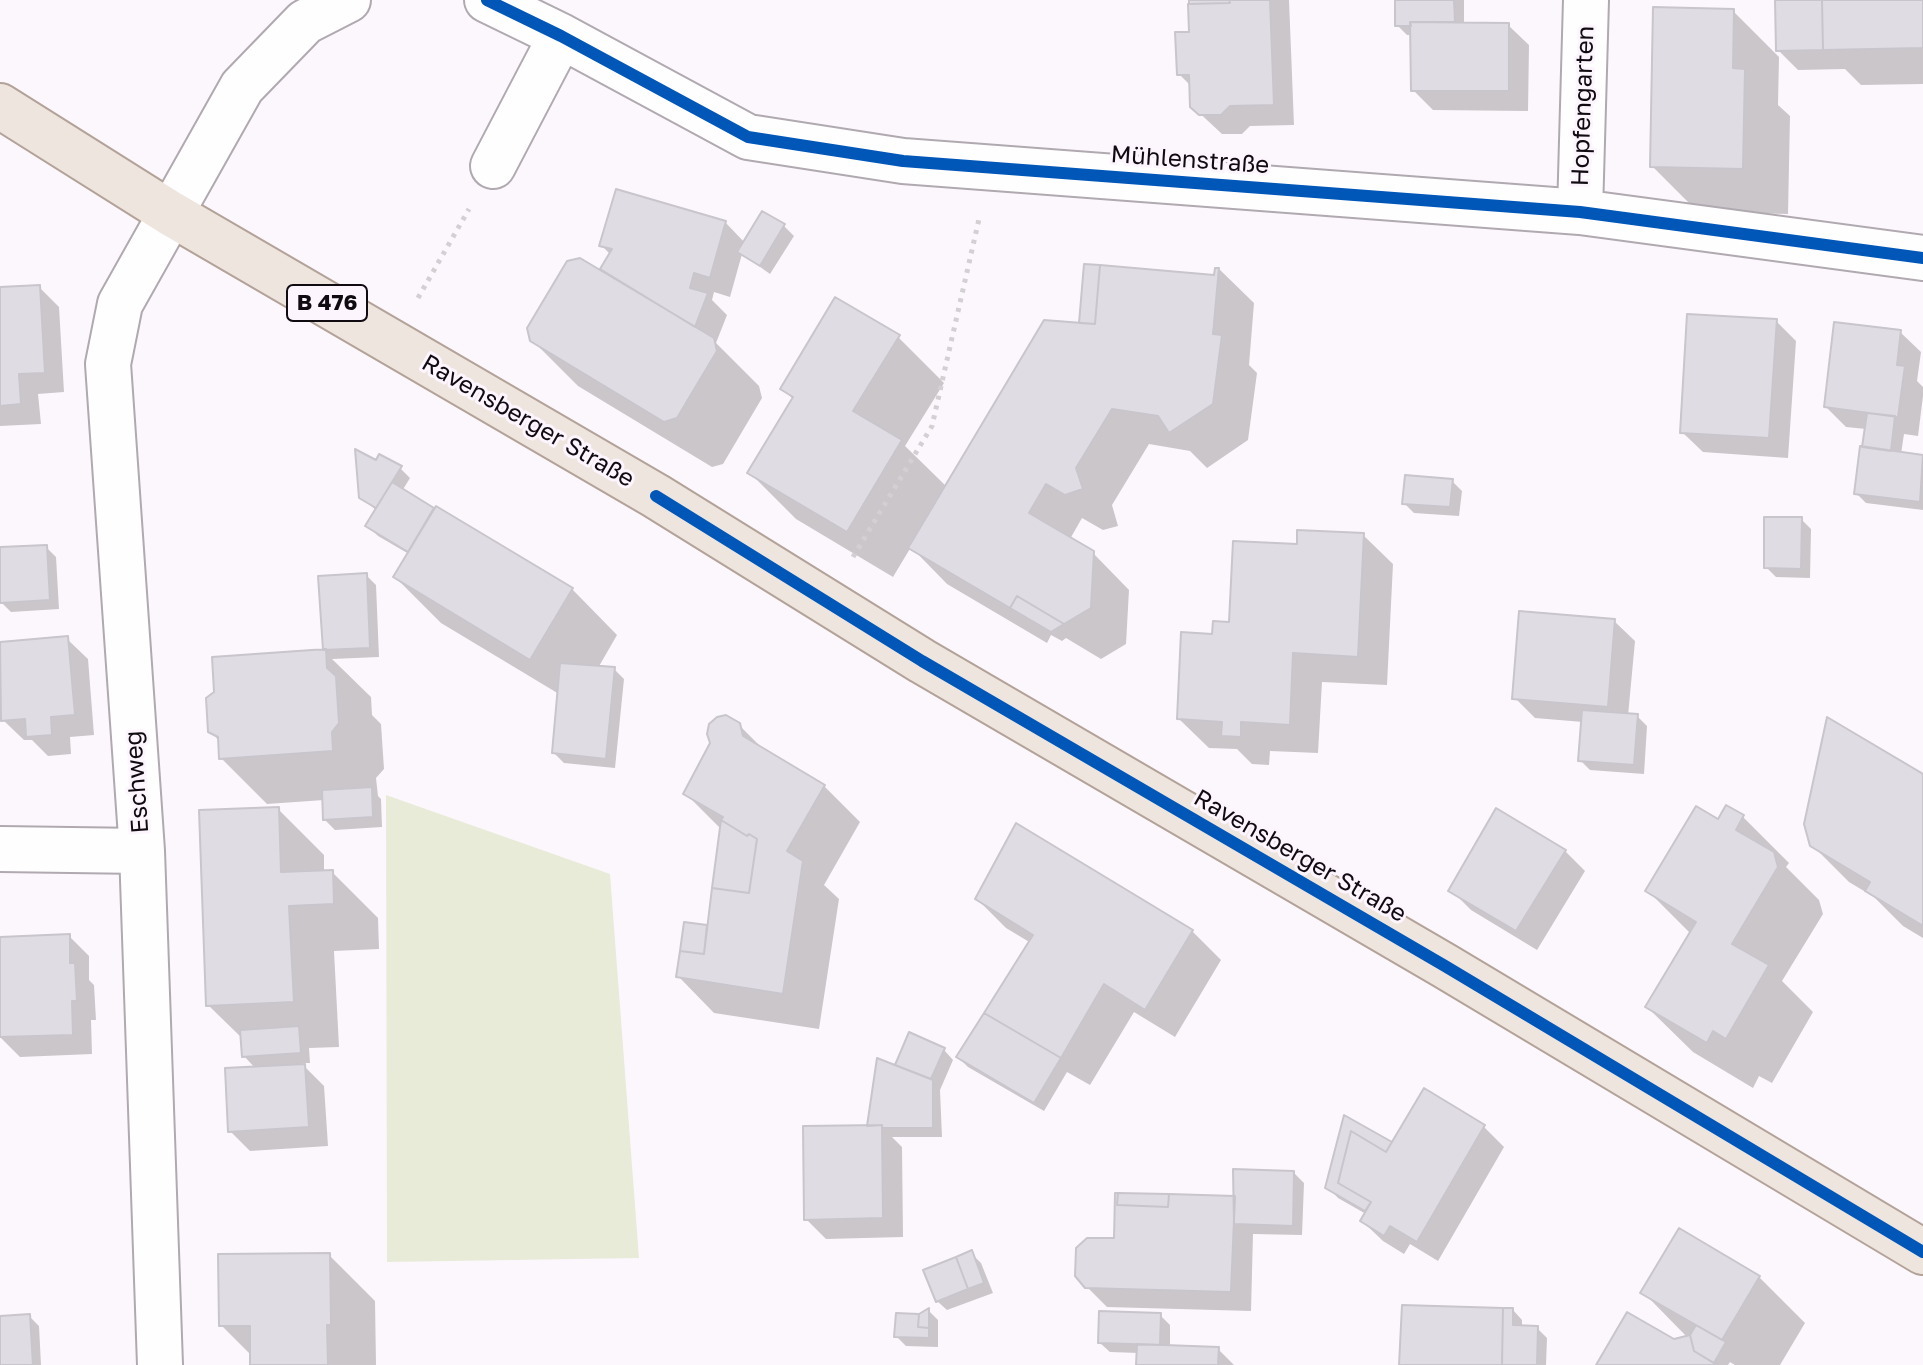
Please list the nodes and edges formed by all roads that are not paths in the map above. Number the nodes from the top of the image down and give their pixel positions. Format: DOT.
graph roads {
  1 [pos="348,0"];
  2 [pos="487,0"];
  3 [pos="1586,0"];
  4 [pos="561,36"];
  5 [pos="0,106"];
  6 [pos="493,166"];
  7 [pos="1580,212"];
  8 [pos="170,213"];
  9 [pos="1923,258"];
  10 [pos="0,849"];
  11 [pos="142,851"];
  12 [pos="1923,1252"];
  13 [pos="160,1365"];
  1 -- 8 [label="street"];
  2 -- 4 [label="street, Mühlenstraße"];
  3 -- 7 [label="street, Hopfengarten"];
  4 -- 6 [label="street"];
  4 -- 7 [label="street, Mühlenstraße"];
  5 -- 8 [label="main road, Ravensberger Straße / B 476"];
  7 -- 9 [label="street, Mühlenstraße"];
  8 -- 11 [label="street, Eschweg"];
  8 -- 12 [label="main road, Ravensberger Straße / B 476"];
  10 -- 11 [label="street"];
  11 -- 13 [label="street, Eschweg"];
}
